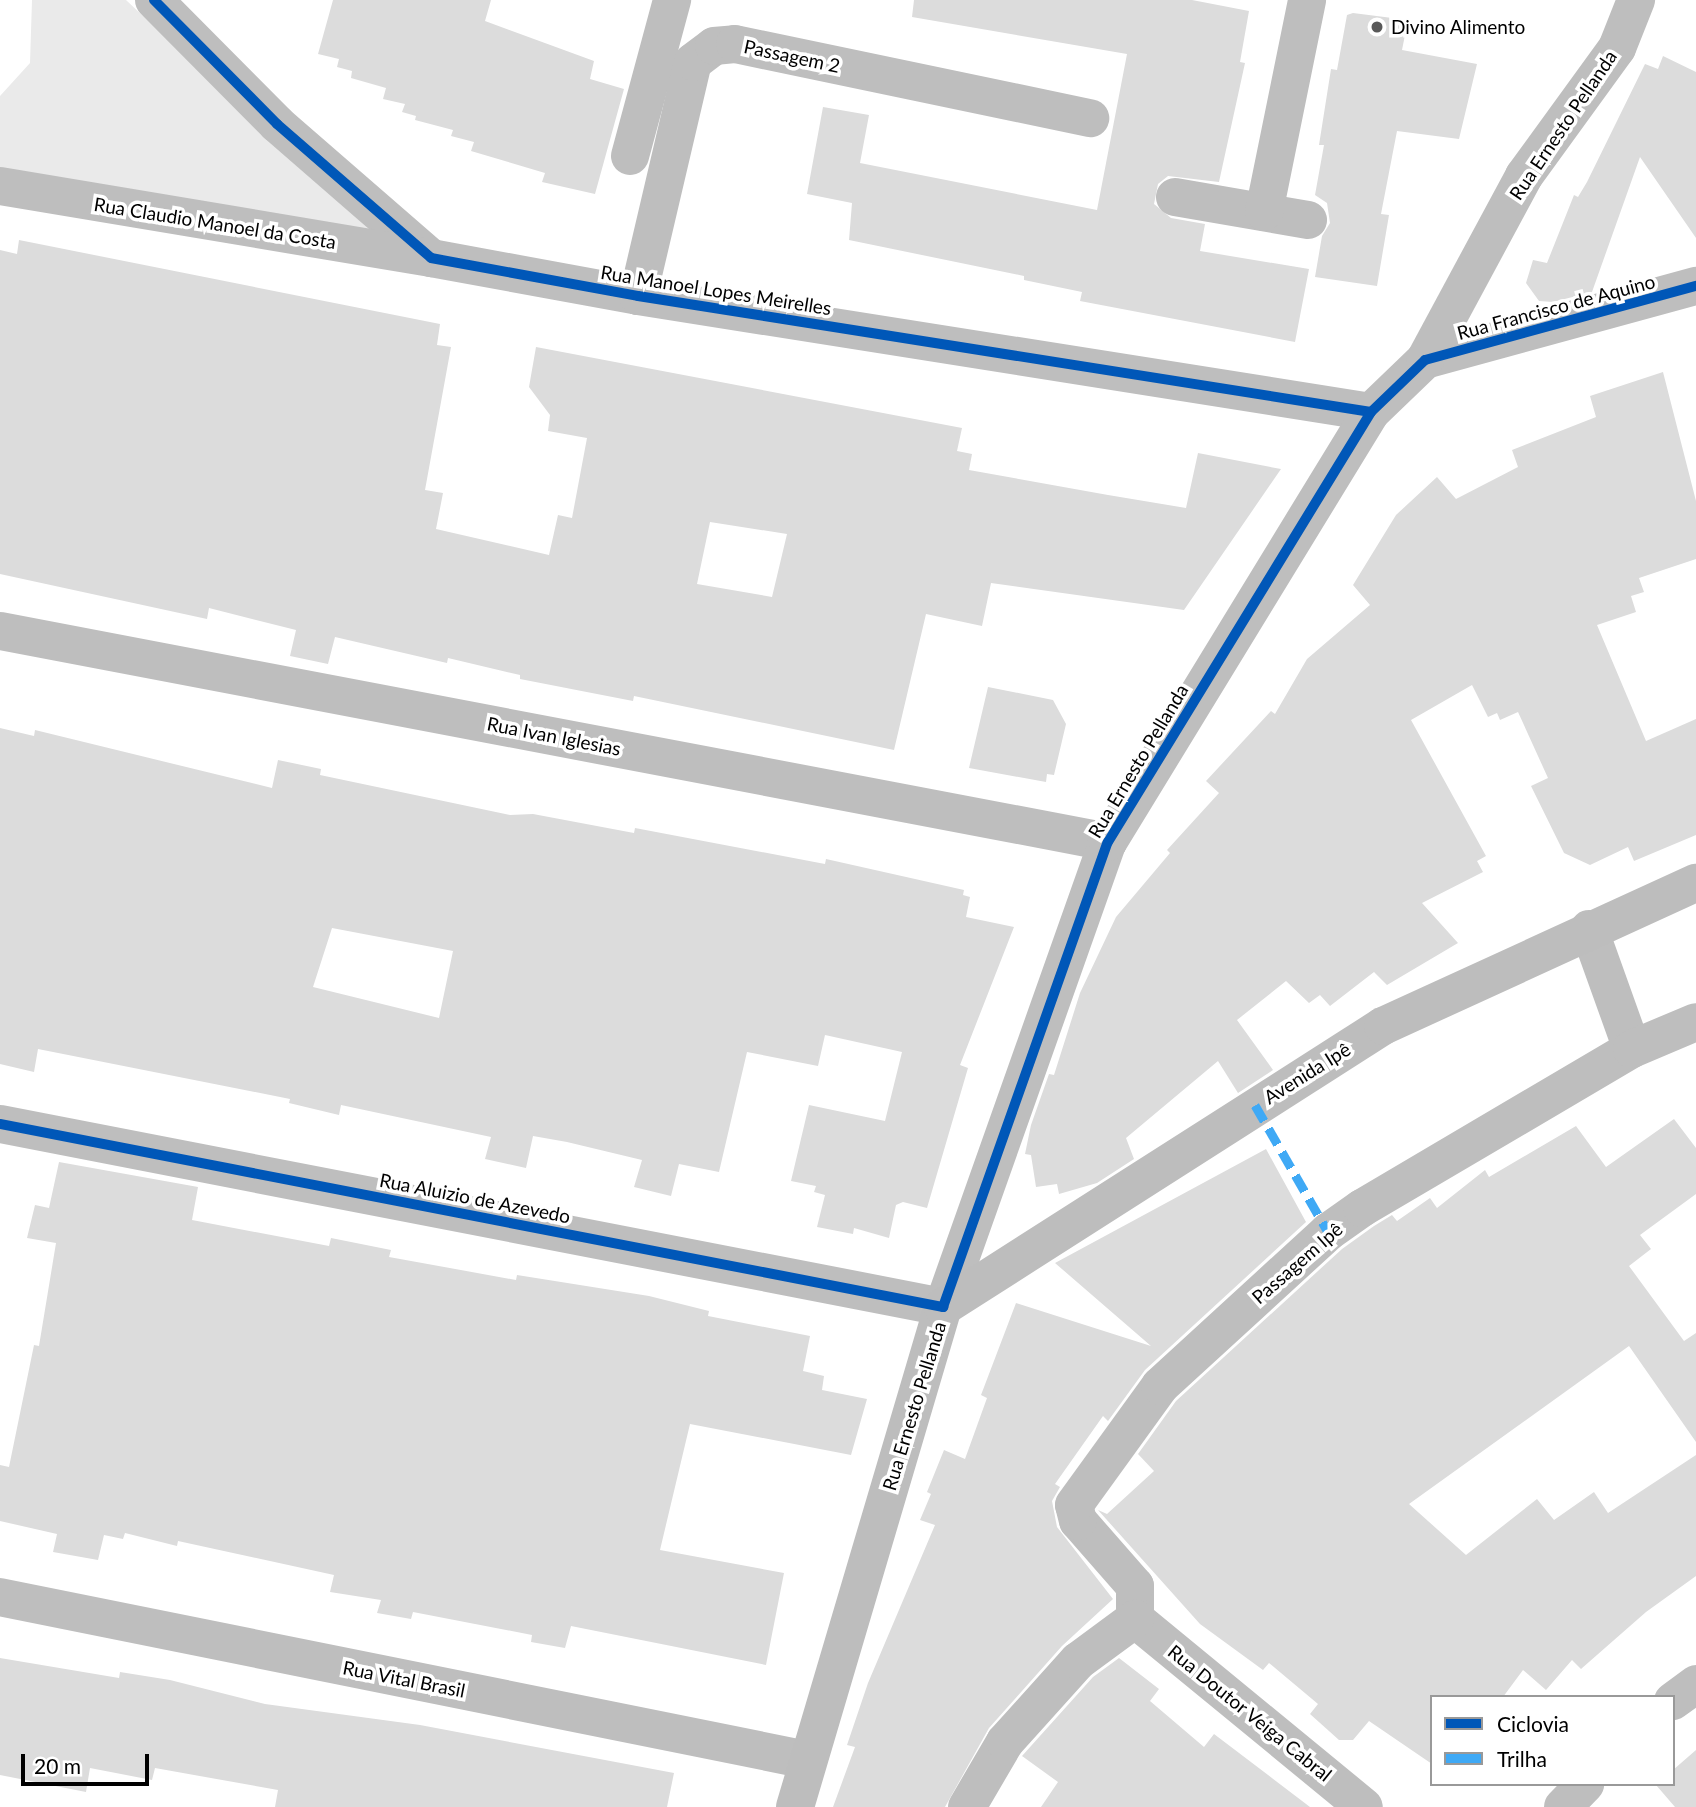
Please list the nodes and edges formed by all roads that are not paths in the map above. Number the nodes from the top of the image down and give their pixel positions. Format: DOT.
graph roads {
  1 [pos="154,0"];
  2 [pos="672,0"];
  3 [pos="1307,0"];
  4 [pos="1636,0"];
  5 [pos="1090,118"];
  6 [pos="630,156"];
  7 [pos="0,186"];
  8 [pos="1175,197"];
  9 [pos="1264,212"];
  10 [pos="1308,220"];
  11 [pos="431,258"];
  12 [pos="1696,286"];
  13 [pos="638,296"];
  14 [pos="1425,360"];
  15 [pos="1371,412"];
  16 [pos="0,631"];
  17 [pos="1108,842"];
  18 [pos="1696,883"];
  19 [pos="1590,929"];
  20 [pos="1696,1022"];
  21 [pos="1632,1049"];
  22 [pos="2,1133"];
  23 [pos="943,1307"];
  24 [pos="0,1597"];
  25 [pos="1135,1619"];
  26 [pos="1696,1684"];
  27 [pos="1675,1700"];
  28 [pos="808,1760"];
  29 [pos="1583,1786"];
  30 [pos="795,1807"];
  31 [pos="967,1807"];
  32 [pos="1364,1807"];
  33 [pos="1563,1807"];
  1 -- 11 [label="street"];
  2 -- 6 [label="street"];
  3 -- 9 [label="street"];
  4 -- 14 [label="street, Rua Ernesto Pellanda"];
  5 -- 13 [label="street, Passagem 2"];
  7 -- 11 [label="street, Rua Claudio Manoel da Costa"];
  8 -- 9 [label="street"];
  9 -- 10 [label="street"];
  11 -- 13 [label="street, Rua Manoel Lopes Meirelles"];
  12 -- 14 [label="street, Rua Francisco de Aquino"];
  13 -- 15 [label="street, Rua Manoel Lopes Meirelles"];
  14 -- 15 [label="street, Rua Ernesto Pellanda"];
  15 -- 17 [label="street, Rua Ernesto Pellanda"];
  16 -- 17 [label="street, Rua Ivan Iglesias"];
  17 -- 23 [label="street, Rua Ernesto Pellanda"];
  18 -- 19 [label="main road, Avenida Ipê"];
  19 -- 21 [label="street"];
  19 -- 23 [label="main road, Avenida Ipê"];
  20 -- 21 [label="street, Passagem Ipê"];
  21 -- 25 [label="street, Passagem Ipê"];
  22 -- 23 [label="street, Rua Aluizio de Azevedo"];
  23 -- 28 [label="main road, Rua Ernesto Pellanda"];
  24 -- 28 [label="street, Rua Vital Brasil"];
  25 -- 31 [label="street"];
  25 -- 32 [label="street, Rua Doutor Veiga Cabral"];
  26 -- 27 [label="street"];
  28 -- 30 [label="main road, Rua Ernesto Pellanda"];
  29 -- 33 [label="street"];
}
